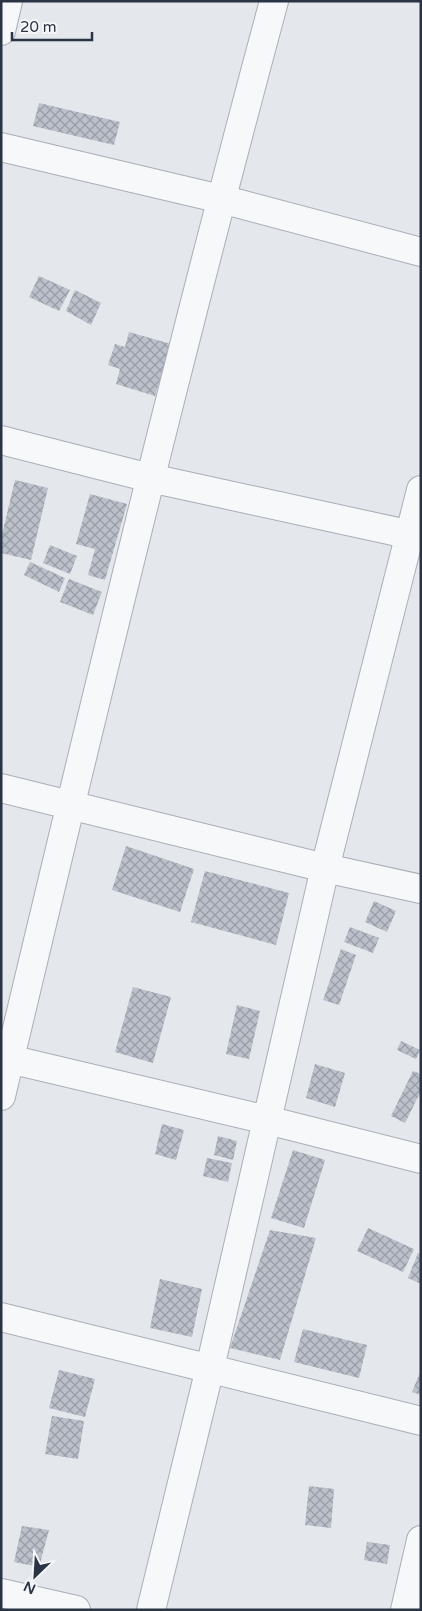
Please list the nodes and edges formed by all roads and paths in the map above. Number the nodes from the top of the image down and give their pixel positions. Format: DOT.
graph roads {
  1 [pos="8,1"];
  2 [pos="274,1"];
  3 [pos="1,31"];
  4 [pos="1,147"];
  5 [pos="220,199"];
  6 [pos="421,252"];
  7 [pos="1,440"];
  8 [pos="150,478"];
  9 [pos="421,490"];
  10 [pos="416,536"];
  11 [pos="1,788"];
  12 [pos="71,804"];
  13 [pos="326,868"];
  14 [pos="421,889"];
  15 [pos="6,1058"];
  16 [pos="1,1096"];
  17 [pos="267,1120"];
  18 [pos="421,1159"];
  19 [pos="1,1317"];
  20 [pos="210,1368"];
  21 [pos="421,1421"];
  22 [pos="421,1540"];
  23 [pos="1,1593"];
  24 [pos="76,1610"];
  25 [pos="151,1610"];
  26 [pos="405,1610"];
  1 -- 3 [label="street"];
  2 -- 5 [label="street"];
  4 -- 5 [label="street"];
  5 -- 6 [label="street"];
  5 -- 8 [label="street"];
  7 -- 8 [label="street"];
  8 -- 10 [label="street"];
  8 -- 12 [label="street"];
  9 -- 10 [label="street"];
  10 -- 13 [label="street"];
  11 -- 12 [label="street"];
  12 -- 13 [label="street"];
  12 -- 15 [label="street"];
  13 -- 14 [label="street"];
  13 -- 17 [label="street"];
  15 -- 16 [label="street"];
  15 -- 17 [label="street"];
  17 -- 18 [label="street"];
  17 -- 20 [label="street"];
  19 -- 20 [label="street"];
  20 -- 21 [label="street"];
  20 -- 25 [label="street"];
  22 -- 26 [label="street"];
  23 -- 24 [label="street"];
}
